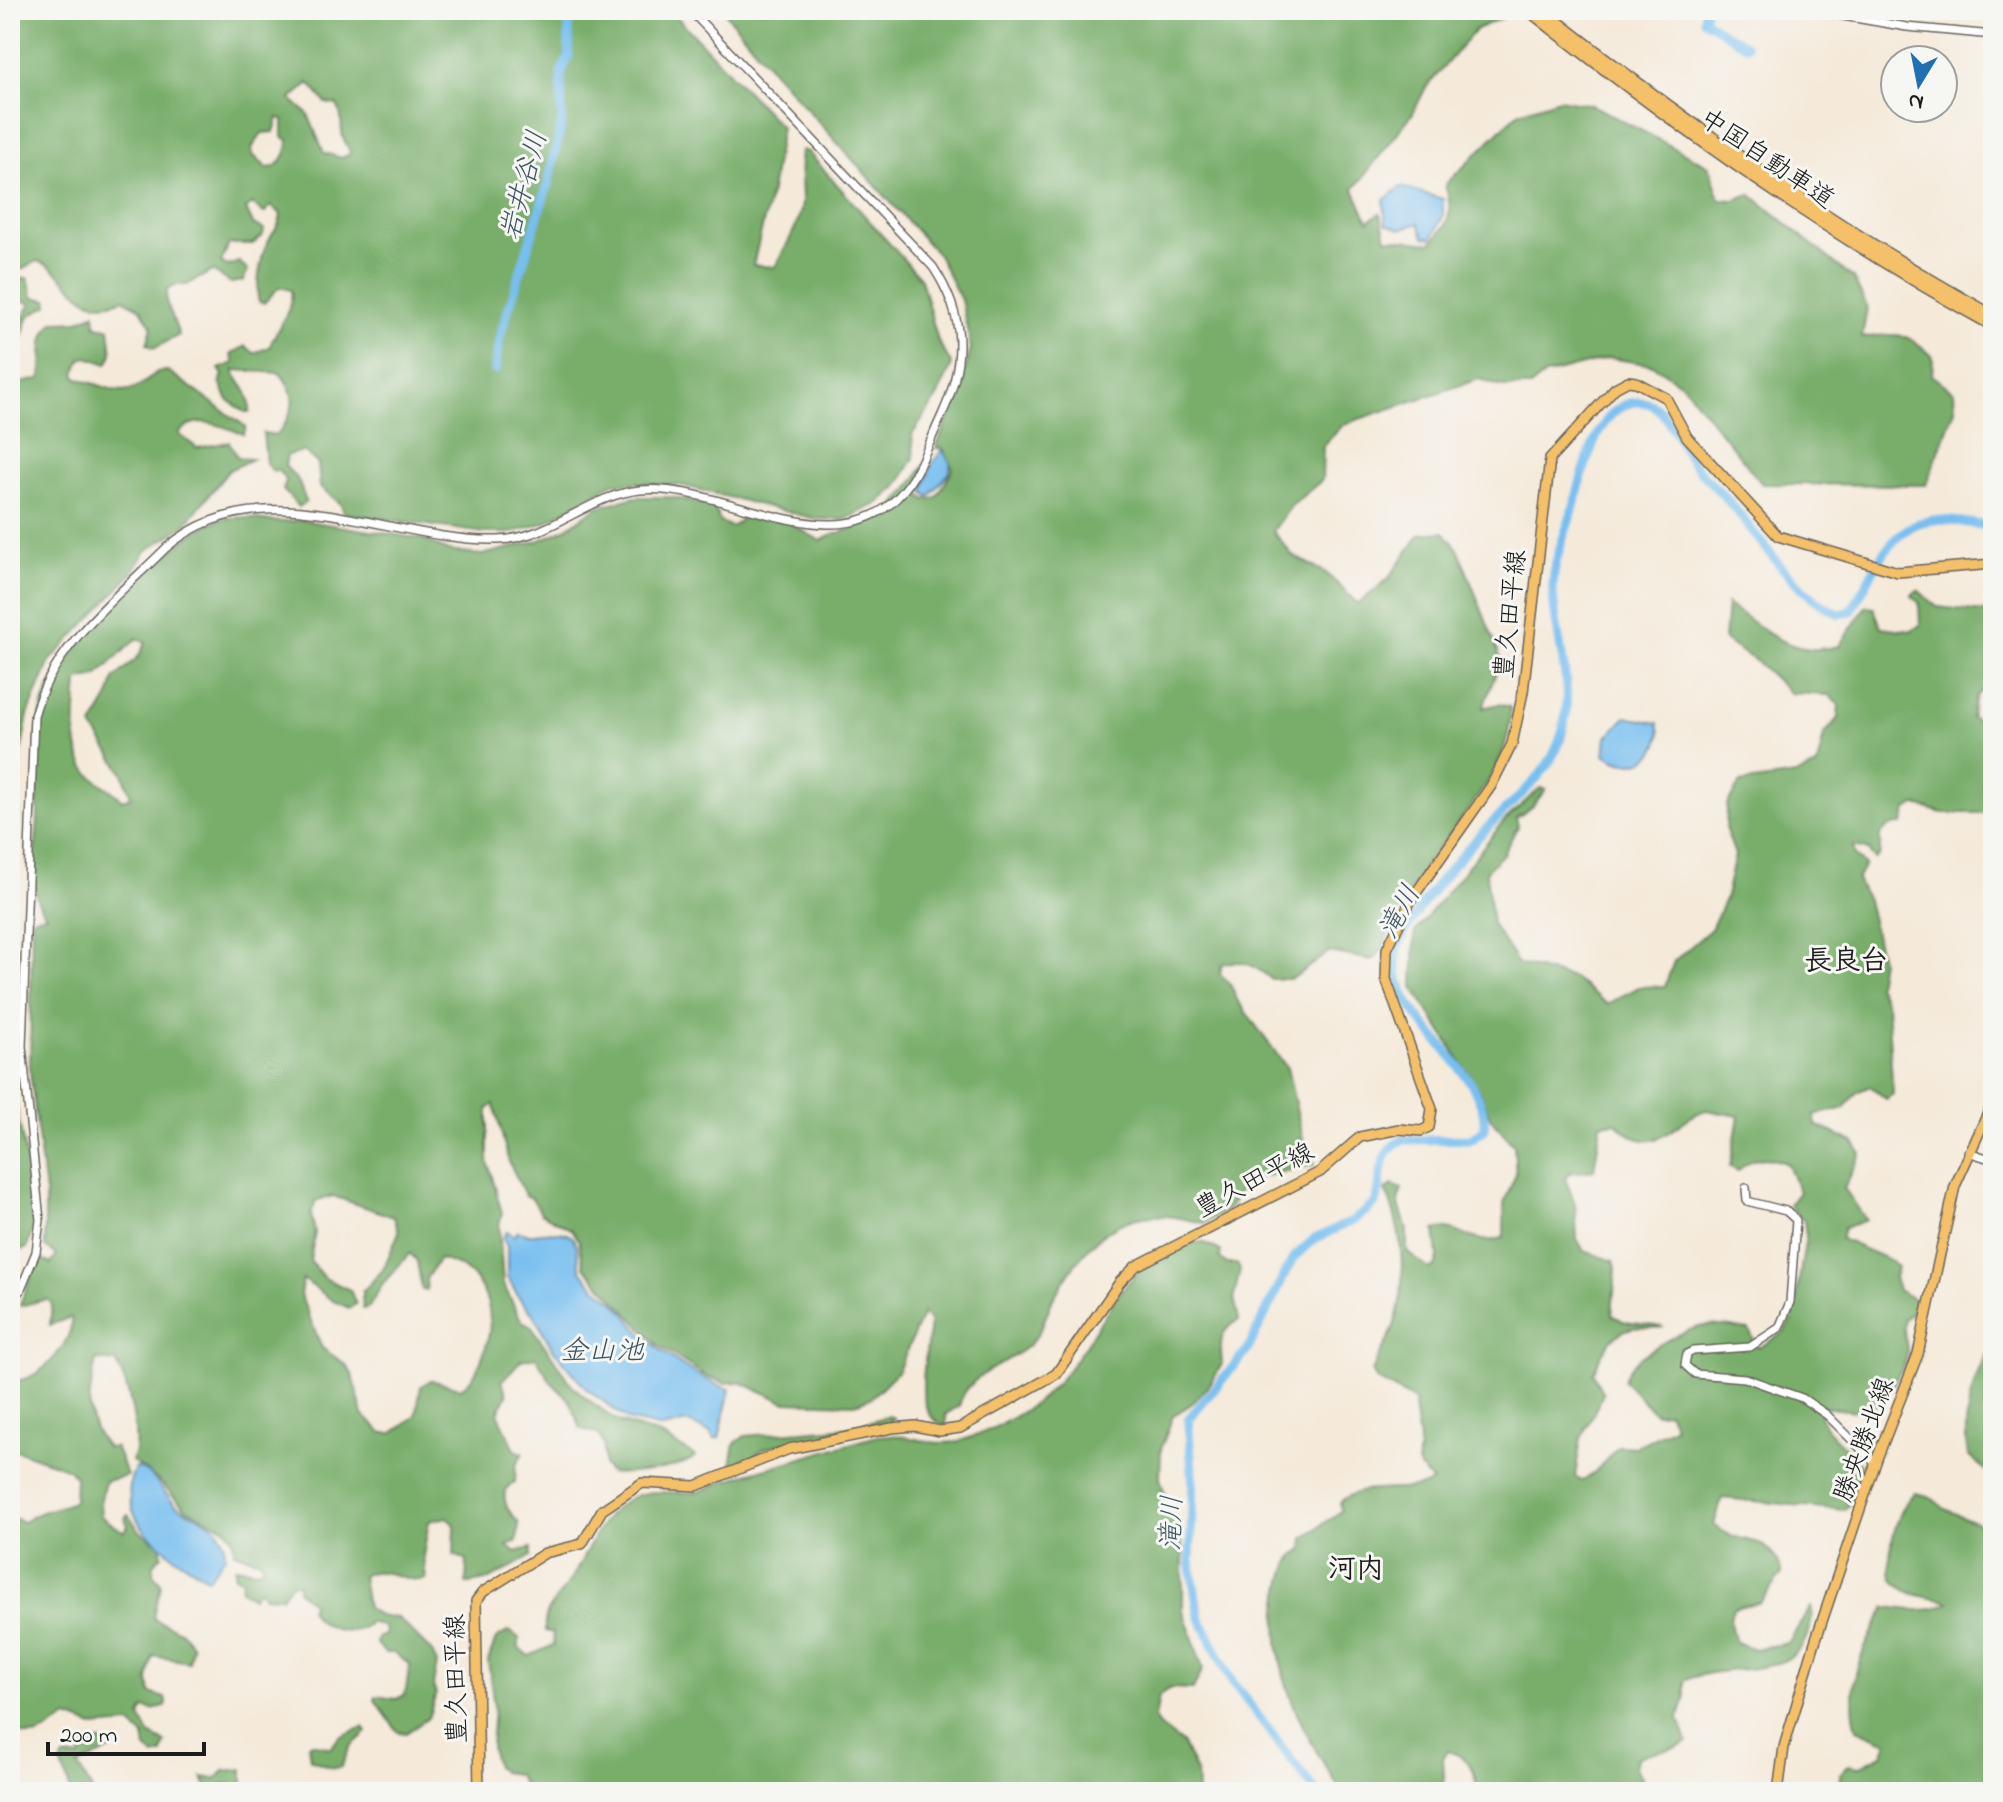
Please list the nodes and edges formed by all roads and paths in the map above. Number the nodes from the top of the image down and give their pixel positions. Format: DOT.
graph roads {
  1 [pos="690,10"];
  2 [pos="1529,10"];
  3 [pos="1542,10"];
  4 [pos="1809,10"];
  5 [pos="1993,35"];
  6 [pos="1993,316"];
  7 [pos="1993,325"];
  8 [pos="1993,564"];
  9 [pos="1993,1102"];
  10 [pos="1968,1152"];
  11 [pos="1993,1160"];
  12 [pos="1746,1188"];
  13 [pos="10,1303"];
  14 [pos="1876,1464"];
  15 [pos="479,1792"];
  16 [pos="1778,1792"];
  1 -- 13 [label="street"];
  2 -- 7 [label="highway, 中国自動車道"];
  3 -- 6 [label="highway, 中国自動車道"];
  4 -- 5 [label="street"];
  8 -- 15 [label="main road, 豊久田平線"];
  9 -- 10 [label="main road, 勝央勝北線"];
  10 -- 11 [label="street"];
  10 -- 14 [label="main road, 勝央勝北線"];
  12 -- 14 [label="street"];
  14 -- 16 [label="main road, 勝央勝北線"];
}
